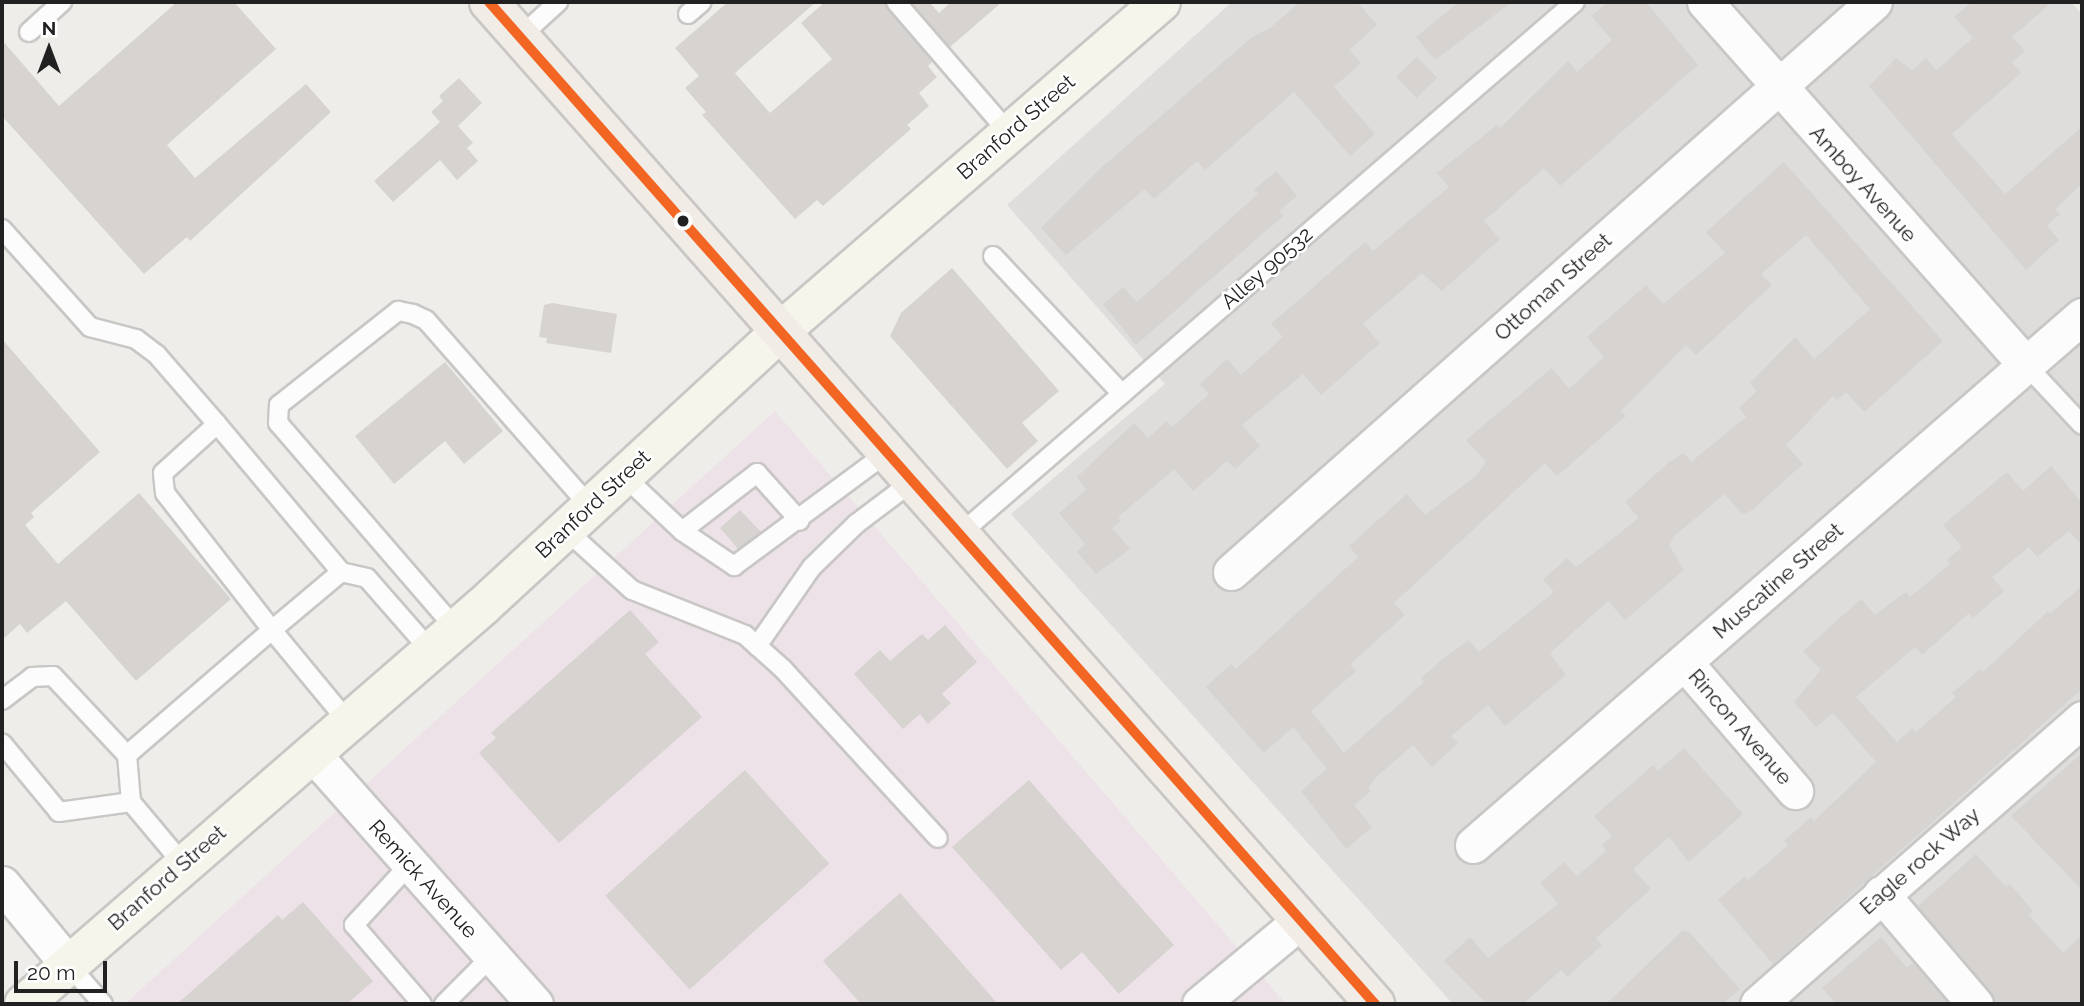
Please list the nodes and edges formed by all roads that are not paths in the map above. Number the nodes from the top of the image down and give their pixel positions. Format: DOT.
graph roads {
  1 [pos="62,2"];
  2 [pos="489,2"];
  3 [pos="558,2"];
  4 [pos="702,2"];
  5 [pos="897,2"];
  6 [pos="1161,2"];
  7 [pos="1575,2"];
  8 [pos="1705,2"];
  9 [pos="1874,2"];
  10 [pos="688,14"];
  11 [pos="29,32"];
  12 [pos="520,37"];
  13 [pos="1777,88"];
  14 [pos="1009,133"];
  15 [pos="2,229"];
  16 [pos="993,256"];
  17 [pos="2082,316"];
  18 [pos="782,331"];
  19 [pos="2025,364"];
  20 [pos="1122,394"];
  21 [pos="217,425"];
  22 [pos="2082,425"];
  23 [pos="888,452"];
  24 [pos="624,476"];
  25 [pos="913,481"];
  26 [pos="578,519"];
  27 [pos="800,521"];
  28 [pos="681,531"];
  29 [pos="960,534"];
  30 [pos="341,572"];
  31 [pos="1231,572"];
  32 [pos="272,630"];
  33 [pos="444,640"];
  34 [pos="757,646"];
  35 [pos="1685,663"];
  36 [pos="2,700"];
  37 [pos="348,722"];
  38 [pos="2076,738"];
  39 [pos="2,743"];
  40 [pos="312,753"];
  41 [pos="127,755"];
  42 [pos="1795,791"];
  43 [pos="131,802"];
  44 [pos="938,838"];
  45 [pos="1473,845"];
  46 [pos="183,864"];
  47 [pos="410,864"];
  48 [pos="2,884"];
  49 [pos="1881,894"];
  50 [pos="1300,921"];
  51 [pos="492,956"];
  52 [pos="68,964"];
  53 [pos="24,1004"];
  54 [pos="103,1004"];
  55 [pos="422,1004"];
  56 [pos="444,1004"];
  57 [pos="535,1004"];
  58 [pos="1200,1004"];
  59 [pos="1375,1004"];
  60 [pos="1758,1004"];
  61 [pos="1975,1004"];
  1 -- 11 [label="lane"];
  2 -- 12 [label="main road"];
  3 -- 12 [label="lane"];
  4 -- 10 [label="lane"];
  5 -- 14 [label="lane"];
  6 -- 14 [label="main road, Branford Street"];
  7 -- 20 [label="lane, Alley 90532"];
  8 -- 13 [label="street, Amboy Avenue"];
  9 -- 13 [label="street, Ottoman Street"];
  12 -- 18 [label="main road"];
  13 -- 19 [label="street, Amboy Avenue"];
  13 -- 31 [label="street, Ottoman Street"];
  14 -- 18 [label="main road, Branford Street"];
  15 -- 21 [label="lane"];
  16 -- 20 [label="lane"];
  17 -- 19 [label="street, Muscatine Street"];
  18 -- 23 [label="main road"];
  18 -- 24 [label="main road, Branford Street"];
  19 -- 22 [label="lane"];
  19 -- 35 [label="street, Muscatine Street"];
  20 -- 29 [label="lane, Alley 90532"];
  21 -- 30 [label="lane"];
  21 -- 32 [label="lane"];
  23 -- 25 [label="main road"];
  23 -- 27 [label="lane"];
  24 -- 26 [label="main road, Branford Street"];
  24 -- 28 [label="lane"];
  25 -- 29 [label="main road"];
  25 -- 34 [label="lane"];
  26 -- 33 [label="main road, Branford Street"];
  26 -- 33 [label="lane"];
  26 -- 34 [label="lane"];
  27 -- 28 [label="lane"];
  27 -- 28 [label="lane"];
  29 -- 50 [label="main road"];
  30 -- 32 [label="lane"];
  30 -- 33 [label="lane"];
  32 -- 37 [label="lane"];
  32 -- 41 [label="lane"];
  33 -- 37 [label="main road, Branford Street"];
  34 -- 44 [label="lane"];
  35 -- 42 [label="street, Rincon Avenue"];
  35 -- 45 [label="street, Muscatine Street"];
  36 -- 41 [label="lane"];
  37 -- 40 [label="main road, Branford Street"];
  38 -- 49 [label="street, Eagle rock Way"];
  39 -- 43 [label="lane"];
  40 -- 46 [label="main road, Branford Street"];
  40 -- 47 [label="street, Remick Avenue"];
  41 -- 43 [label="lane"];
  43 -- 46 [label="lane"];
  46 -- 52 [label="main road, Branford Street"];
  47 -- 51 [label="street, Remick Avenue"];
  47 -- 55 [label="lane"];
  48 -- 52 [label="street"];
  49 -- 60 [label="street, Eagle rock Way"];
  49 -- 61 [label="street"];
  50 -- 58 [label="street"];
  50 -- 59 [label="main road"];
  51 -- 56 [label="lane"];
  51 -- 57 [label="street, Remick Avenue"];
  52 -- 53 [label="main road, Branford Street"];
  52 -- 54 [label="lane"];
}
